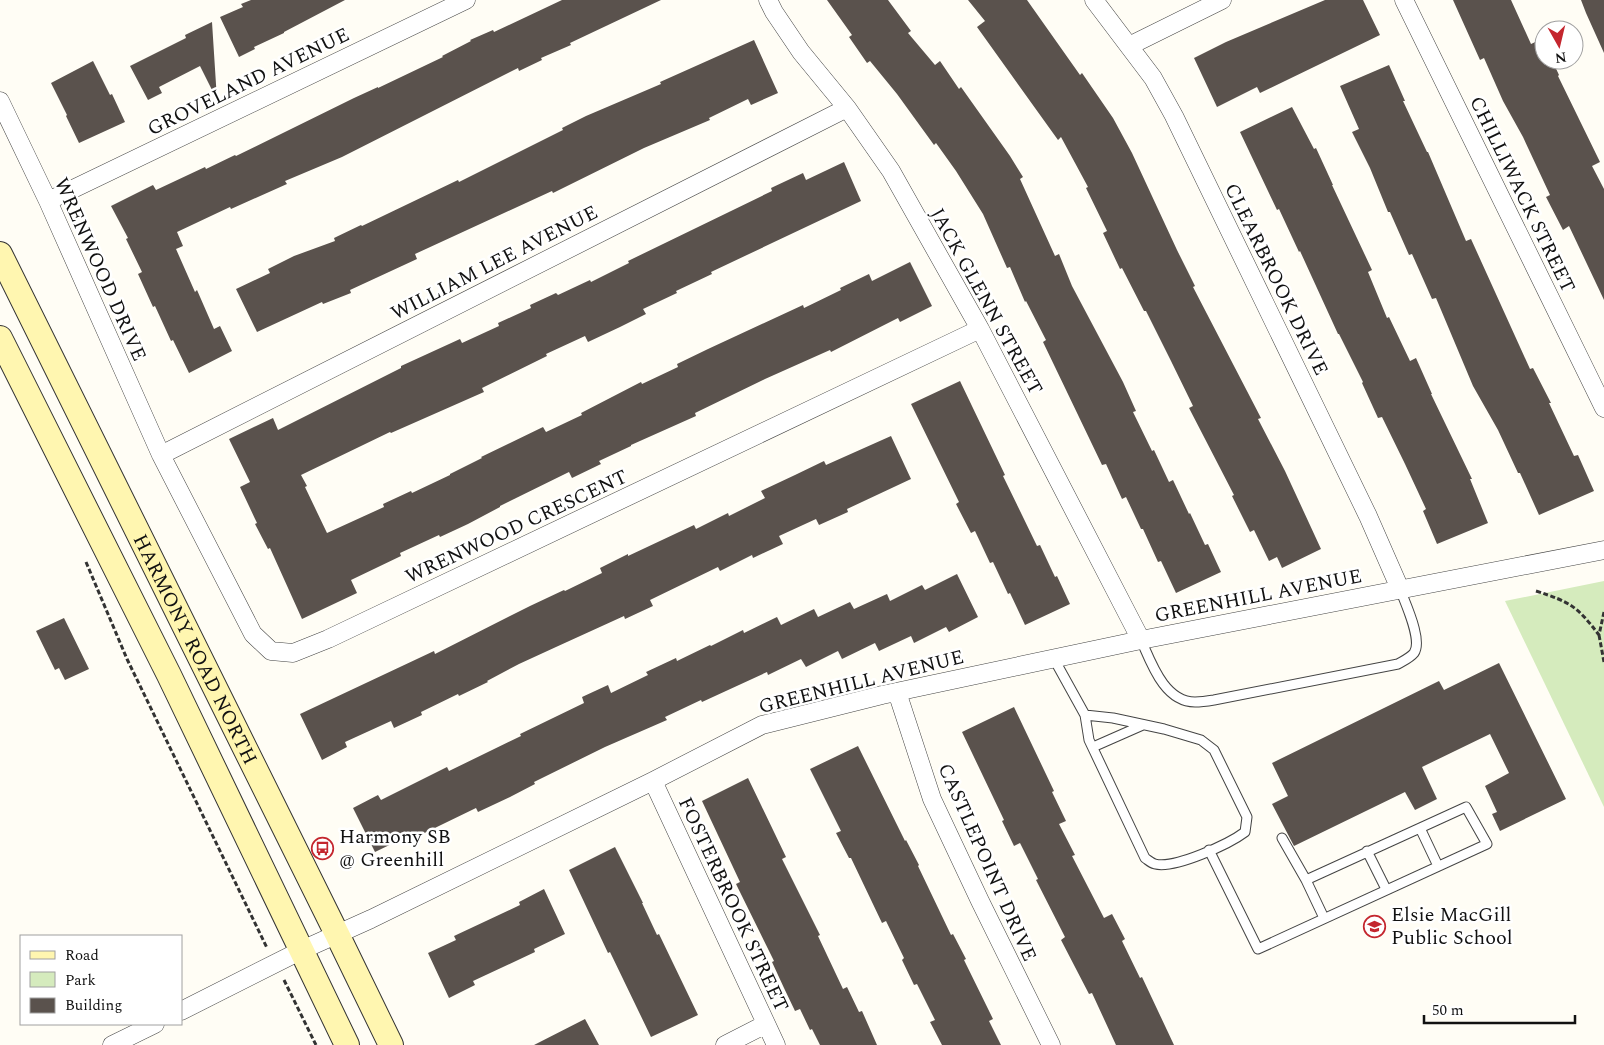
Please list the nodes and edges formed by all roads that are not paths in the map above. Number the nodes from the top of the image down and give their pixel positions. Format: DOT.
graph roads {
  1 [pos="466,0"];
  2 [pos="768,0"];
  3 [pos="1094,0"];
  4 [pos="1222,0"];
  5 [pos="1404,0"];
  6 [pos="1130,46"];
  7 [pos="0,101"];
  8 [pos="847,108"];
  9 [pos="48,201"];
  10 [pos="0,254"];
  11 [pos="980,329"];
  12 [pos="0,338"];
  13 [pos="1604,408"];
  14 [pos="161,455"];
  15 [pos="1604,550"];
  16 [pos="1400,589"];
  17 [pos="1141,640"];
  18 [pos="1054,659"];
  19 [pos="897,692"];
  20 [pos="1084,715"];
  21 [pos="1143,725"];
  22 [pos="1093,747"];
  23 [pos="653,781"];
  24 [pos="1420,828"];
  25 [pos="1282,838"];
  26 [pos="1209,850"];
  27 [pos="1367,851"];
  28 [pos="1438,866"];
  29 [pos="1306,880"];
  30 [pos="1386,890"];
  31 [pos="1324,918"];
  32 [pos="337,934"];
  33 [pos="302,950"];
  34 [pos="182,1010"];
  35 [pos="766,1024"];
  36 [pos="153,1025"];
  37 [pos="112,1045"];
  38 [pos="347,1045"];
  39 [pos="391,1045"];
  40 [pos="724,1045"];
  41 [pos="776,1045"];
  42 [pos="1051,1045"];
  1 -- 9 [label="street, GROVELAND AVENUE"];
  2 -- 8 [label="street, JACK GLENN STREET"];
  3 -- 6 [label="street, CLEARBROOK DRIVE"];
  4 -- 6 [label="street"];
  5 -- 13 [label="street, CHILLIWACK STREET"];
  6 -- 16 [label="street, CLEARBROOK DRIVE"];
  7 -- 9 [label="street, WRENWOOD DRIVE"];
  8 -- 11 [label="street, JACK GLENN STREET"];
  8 -- 14 [label="street, WILLIAM LEE AVENUE"];
  9 -- 14 [label="street, WRENWOOD DRIVE"];
  10 -- 32 [label="main road, HARMONY ROAD NORTH"];
  11 -- 14 [label="street, WRENWOOD CRESCENT"];
  11 -- 17 [label="street, JACK GLENN STREET"];
  12 -- 33 [label="main road, HARMONY ROAD NORTH"];
  15 -- 16 [label="street, GREENHILL AVENUE"];
  16 -- 17 [label="street, GREENHILL AVENUE"];
  16 -- 17 [label="lane"];
  17 -- 18 [label="street, GREENHILL AVENUE"];
  18 -- 19 [label="street, GREENHILL AVENUE"];
  18 -- 20 [label="lane"];
  19 -- 23 [label="street, GREENHILL AVENUE"];
  19 -- 42 [label="street, CASTLEPOINT DRIVE"];
  20 -- 21 [label="lane"];
  20 -- 22 [label="lane"];
  21 -- 22 [label="lane"];
  21 -- 26 [label="lane"];
  22 -- 26 [label="lane"];
  23 -- 32 [label="street, GREENHILL AVENUE"];
  23 -- 35 [label="street, FOSTERBROOK STREET"];
  24 -- 27 [label="lane"];
  24 -- 28 [label="lane"];
  24 -- 28 [label="lane"];
  25 -- 29 [label="lane"];
  26 -- 31 [label="lane"];
  27 -- 29 [label="lane"];
  27 -- 30 [label="lane"];
  28 -- 30 [label="lane"];
  29 -- 31 [label="lane"];
  30 -- 31 [label="lane"];
  32 -- 33 [label="street, GREENHILL AVENUE"];
  32 -- 39 [label="main road, HARMONY ROAD NORTH"];
  33 -- 34 [label="street, GREENHILL AVENUE"];
  33 -- 38 [label="main road, HARMONY ROAD NORTH"];
  35 -- 40 [label="street"];
  35 -- 41 [label="street, FOSTERBROOK STREET"];
  36 -- 37 [label="street"];
}
